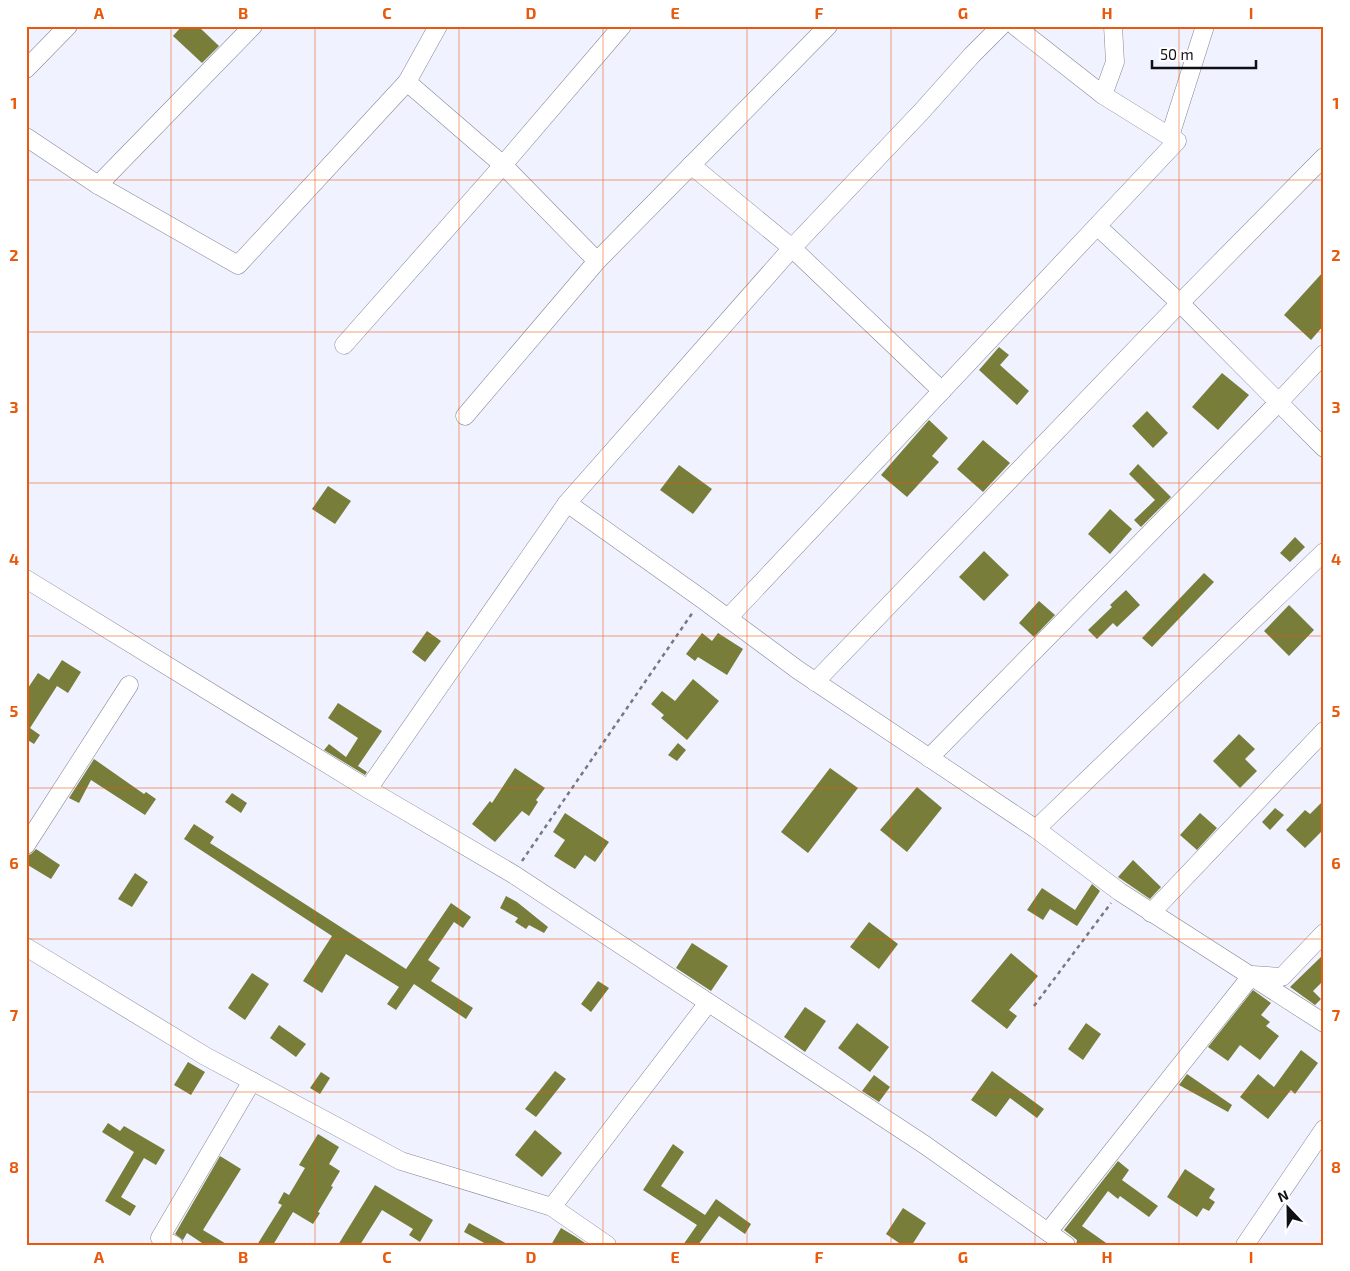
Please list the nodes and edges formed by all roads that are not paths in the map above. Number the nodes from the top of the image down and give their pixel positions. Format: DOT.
graph roads {
  1 [pos="68,26"];
  2 [pos="253,26"];
  3 [pos="439,26"];
  4 [pos="622,26"];
  5 [pos="828,26"];
  6 [pos="1001,26"];
  7 [pos="1014,26"];
  8 [pos="1112,26"];
  9 [pos="1205,26"];
  10 [pos="26,69"];
  11 [pos="407,82"];
  12 [pos="1103,94"];
  13 [pos="1170,136"];
  14 [pos="26,137"];
  15 [pos="1324,157"];
  16 [pos="503,165"];
  17 [pos="691,165"];
  18 [pos="98,185"];
  19 [pos="1097,226"];
  20 [pos="792,248"];
  21 [pos="597,261"];
  22 [pos="1180,303"];
  23 [pos="344,345"];
  24 [pos="1324,354"];
  25 [pos="942,391"];
  26 [pos="1278,403"];
  27 [pos="465,416"];
  28 [pos="1324,448"];
  29 [pos="567,503"];
  30 [pos="1324,552"];
  31 [pos="26,579"];
  32 [pos="728,618"];
  33 [pos="815,682"];
  34 [pos="129,685"];
  35 [pos="1324,731"];
  36 [pos="929,758"];
  37 [pos="368,789"];
  38 [pos="1036,830"];
  39 [pos="26,845"];
  40 [pos="1151,913"];
  41 [pos="1324,933"];
  42 [pos="26,947"];
  43 [pos="1252,975"];
  44 [pos="708,1003"];
  45 [pos="1324,1023"];
  46 [pos="252,1081"];
  47 [pos="1324,1129"];
  48 [pos="552,1207"];
  49 [pos="1048,1232"];
  50 [pos="174,1245"];
  51 [pos="607,1245"];
  52 [pos="1066,1245"];
  53 [pos="1244,1245"];
  1 -- 10 [label="street"];
  2 -- 18 [label="street"];
  3 -- 11 [label="street"];
  4 -- 16 [label="street"];
  5 -- 17 [label="street"];
  6 -- 20 [label="street"];
  7 -- 12 [label="street"];
  8 -- 12 [label="street"];
  9 -- 13 [label="street"];
  11 -- 16 [label="street"];
  11 -- 18 [label="street"];
  12 -- 13 [label="street"];
  13 -- 19 [label="street"];
  14 -- 18 [label="street"];
  15 -- 22 [label="street"];
  16 -- 21 [label="street"];
  16 -- 23 [label="street"];
  17 -- 20 [label="street"];
  17 -- 21 [label="street"];
  19 -- 22 [label="street"];
  19 -- 25 [label="street"];
  20 -- 25 [label="street"];
  20 -- 29 [label="street"];
  21 -- 27 [label="street"];
  22 -- 26 [label="street"];
  22 -- 33 [label="street"];
  24 -- 26 [label="street"];
  25 -- 32 [label="street"];
  26 -- 28 [label="street"];
  26 -- 36 [label="street"];
  29 -- 32 [label="street"];
  29 -- 37 [label="street"];
  30 -- 38 [label="street"];
  31 -- 37 [label="street"];
  32 -- 33 [label="street"];
  33 -- 36 [label="street"];
  34 -- 39 [label="street"];
  35 -- 40 [label="street"];
  36 -- 38 [label="street"];
  37 -- 44 [label="street"];
  38 -- 40 [label="street"];
  40 -- 43 [label="street"];
  41 -- 43 [label="street"];
  42 -- 46 [label="street"];
  43 -- 45 [label="street"];
  43 -- 49 [label="street"];
  44 -- 48 [label="street"];
  44 -- 49 [label="street"];
  46 -- 48 [label="street"];
  46 -- 50 [label="street"];
  47 -- 53 [label="street"];
  48 -- 51 [label="street"];
  49 -- 52 [label="street"];
}
